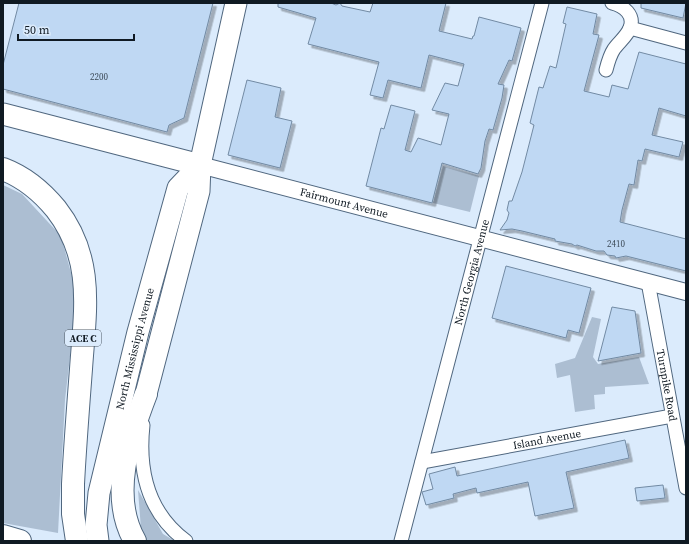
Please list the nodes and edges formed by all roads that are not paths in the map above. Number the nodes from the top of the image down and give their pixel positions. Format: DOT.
graph roads {
  1 [pos="236,3"];
  2 [pos="542,3"];
  3 [pos="612,3"];
  4 [pos="630,28"];
  5 [pos="686,43"];
  6 [pos="606,70"];
  7 [pos="3,114"];
  8 [pos="200,165"];
  9 [pos="3,169"];
  10 [pos="480,238"];
  11 [pos="648,282"];
  12 [pos="686,292"];
  13 [pos="146,394"];
  14 [pos="672,416"];
  15 [pos="422,462"];
  16 [pos="686,488"];
  17 [pos="77,541"];
  18 [pos="98,541"];
  19 [pos="135,541"];
  20 [pos="186,541"];
  21 [pos="402,541"];
  1 -- 8 [label="main road, North Mississippi Avenue"];
  2 -- 10 [label="street, North Georgia Avenue"];
  3 -- 4 [label="street"];
  4 -- 5 [label="street"];
  4 -- 6 [label="street"];
  7 -- 8 [label="main road, Fairmount Avenue"];
  8 -- 10 [label="street, Fairmount Avenue"];
  8 -- 13 [label="main road, North Mississippi Avenue"];
  8 -- 18 [label="main road, North Mississippi Avenue"];
  9 -- 17 [label="highway, ACE C"];
  10 -- 11 [label="street, Fairmount Avenue"];
  10 -- 15 [label="street, North Georgia Avenue"];
  11 -- 12 [label="street, Fairmount Avenue"];
  11 -- 14 [label="street, Turnpike Road"];
  13 -- 19 [label="highway"];
  13 -- 20 [label="street"];
  14 -- 15 [label="street, Island Avenue"];
  14 -- 16 [label="street, Turnpike Road"];
  15 -- 21 [label="street, North Georgia Avenue"];
}
